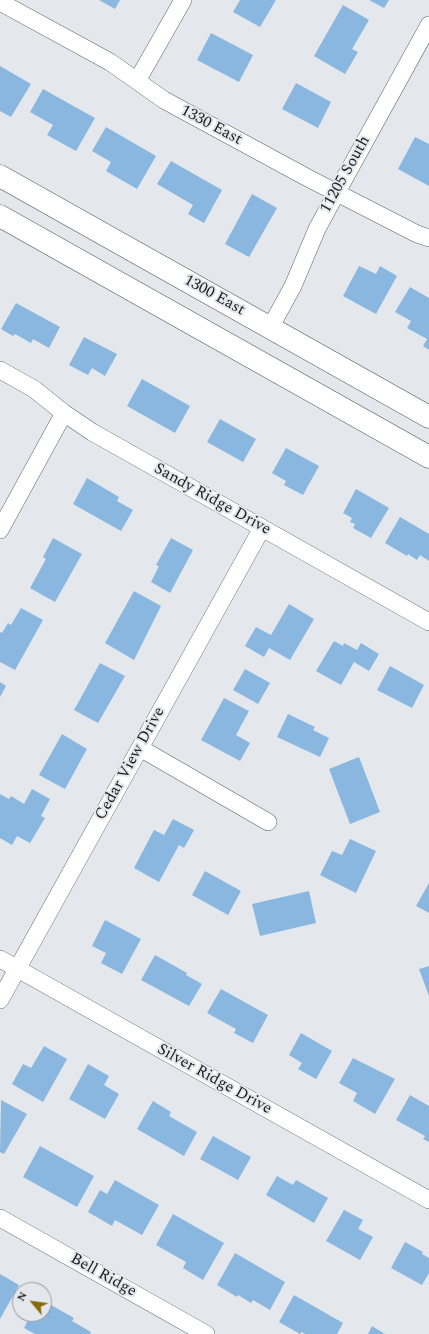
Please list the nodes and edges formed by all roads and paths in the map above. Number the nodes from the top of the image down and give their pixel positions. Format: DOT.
graph roads {
  1 [pos="183,0"];
  2 [pos="0,2"];
  3 [pos="429,25"];
  4 [pos="137,81"];
  5 [pos="0,176"];
  6 [pos="337,192"];
  7 [pos="0,216"];
  8 [pos="429,238"];
  9 [pos="270,328"];
  10 [pos="0,370"];
  11 [pos="64,413"];
  12 [pos="429,417"];
  13 [pos="429,457"];
  14 [pos="262,528"];
  15 [pos="0,530"];
  16 [pos="429,622"];
  17 [pos="140,748"];
  18 [pos="268,822"];
  19 [pos="0,959"];
  20 [pos="18,969"];
  21 [pos="0,1000"];
  22 [pos="429,1200"];
  23 [pos="0,1218"];
  24 [pos="206,1334"];
  1 -- 4 [label="street"];
  2 -- 4 [label="street, 1330 East"];
  3 -- 6 [label="street, 11205 South"];
  4 -- 6 [label="street, 1330 East"];
  5 -- 9 [label="main road, 1300 East"];
  6 -- 8 [label="street, 1330 East"];
  6 -- 9 [label="street, 11205 South"];
  7 -- 13 [label="main road"];
  9 -- 12 [label="main road, 1300 East"];
  10 -- 11 [label="street, Sandy Ridge Drive"];
  11 -- 14 [label="street, Sandy Ridge Drive"];
  11 -- 15 [label="street"];
  14 -- 16 [label="street, Sandy Ridge Drive"];
  14 -- 17 [label="street, Cedar View Drive"];
  17 -- 18 [label="street"];
  17 -- 20 [label="street, Cedar View Drive"];
  19 -- 20 [label="street, Silver Ridge Drive"];
  20 -- 21 [label="street, Cedar View Drive"];
  20 -- 22 [label="street, Silver Ridge Drive"];
  23 -- 24 [label="street, Bell Ridge"];
}
